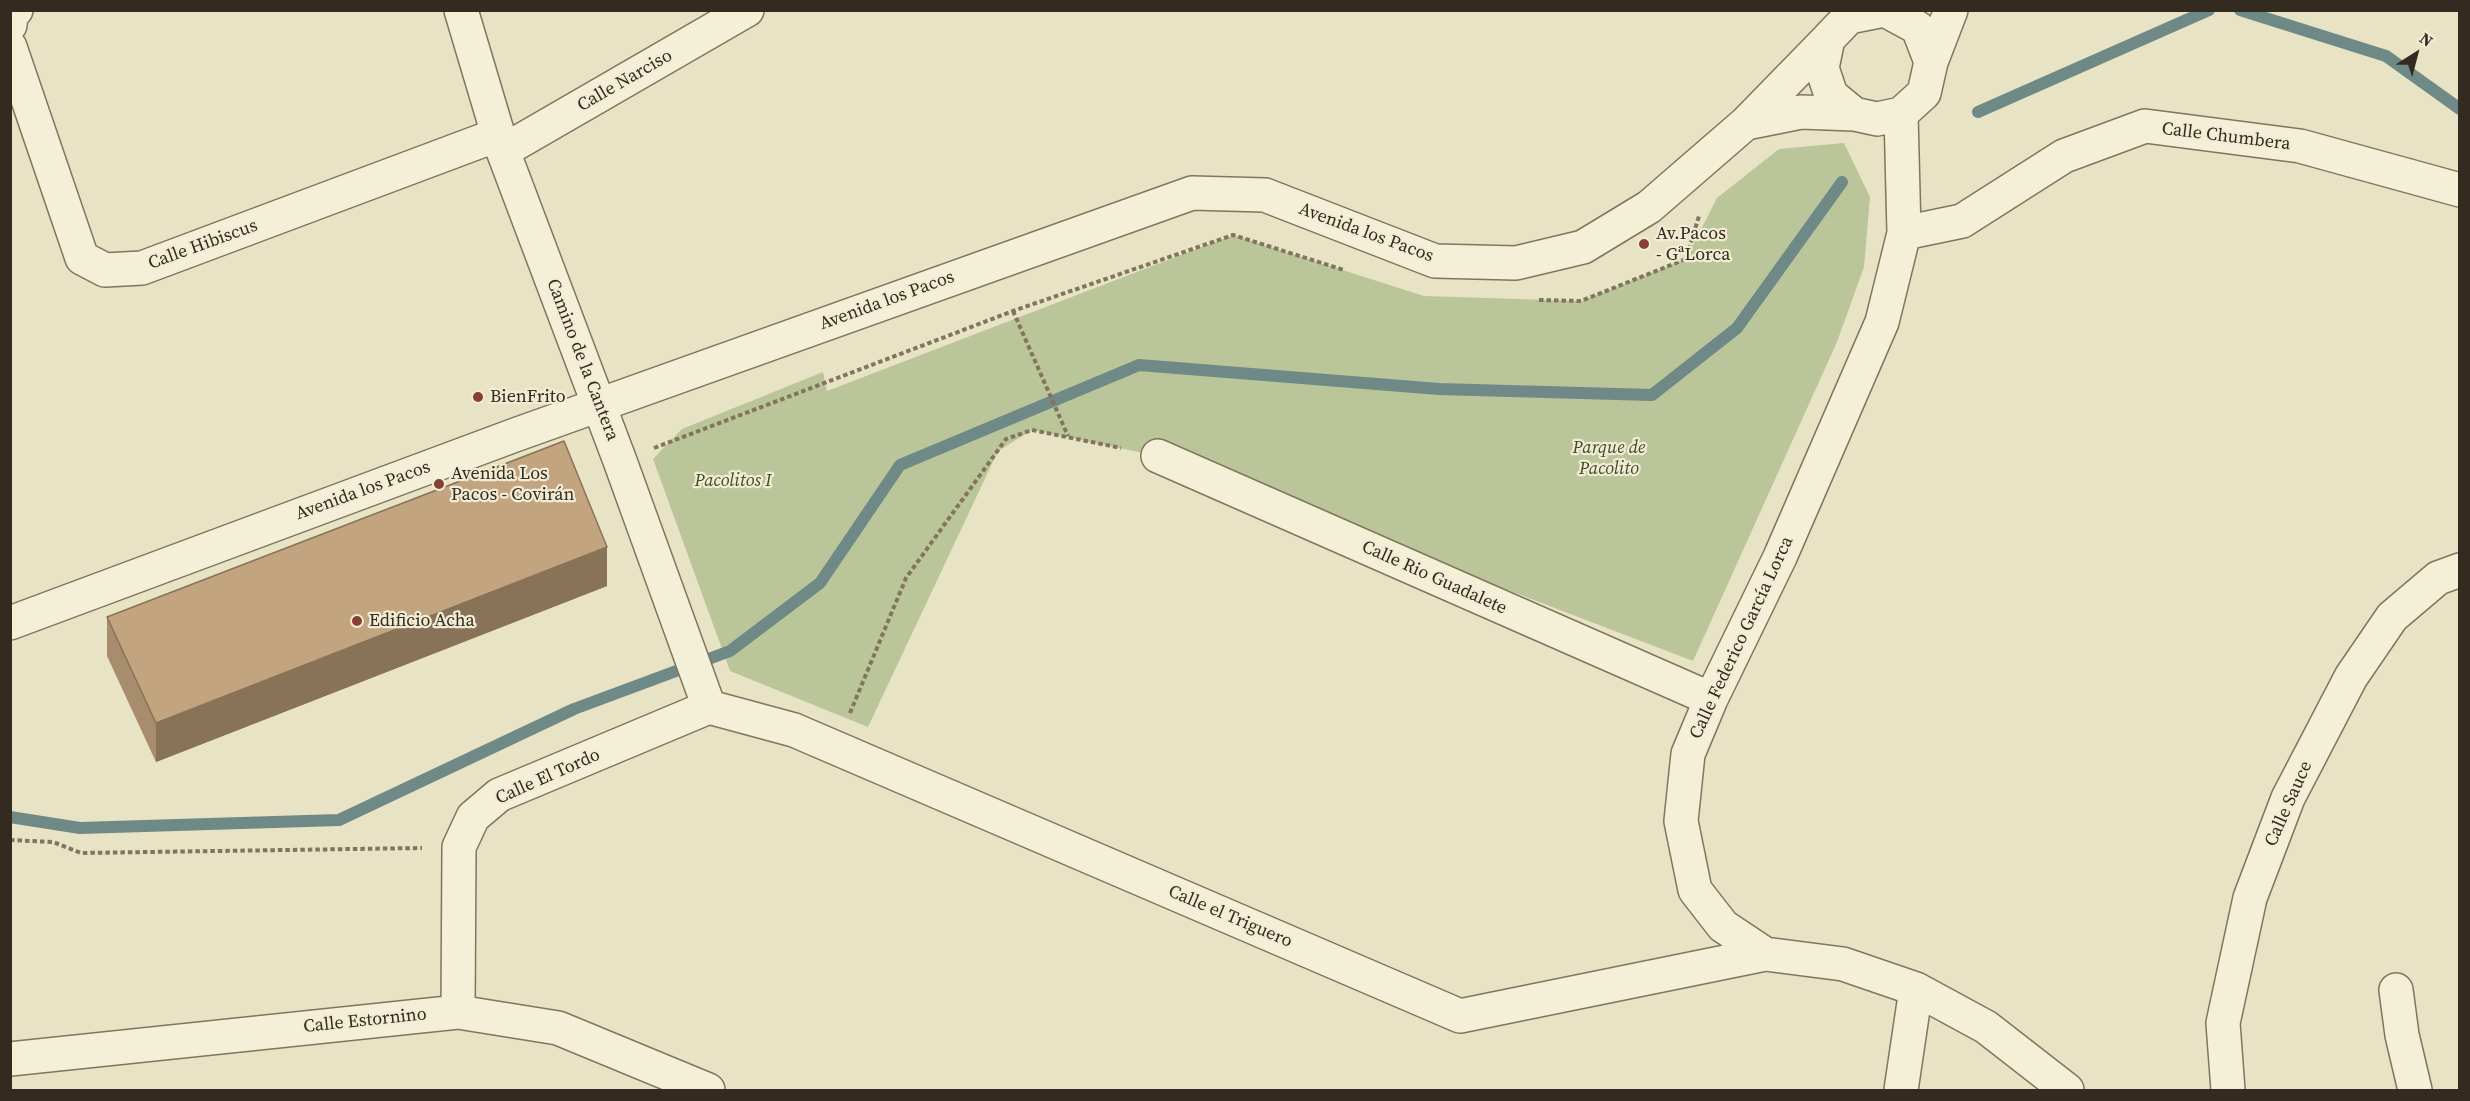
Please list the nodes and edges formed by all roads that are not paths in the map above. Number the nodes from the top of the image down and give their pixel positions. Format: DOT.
graph roads {
  1 [pos="16,10"];
  2 [pos="461,10"];
  3 [pos="747,10"];
  4 [pos="1885,10"];
  5 [pos="1951,10"];
  6 [pos="1845,22"];
  7 [pos="10,25"];
  8 [pos="10,47"];
  9 [pos="1931,62"];
  10 [pos="1854,114"];
  11 [pos="1901,114"];
  12 [pos="1746,123"];
  13 [pos="500,143"];
  14 [pos="2460,190"];
  15 [pos="1904,234"];
  16 [pos="598,404"];
  17 [pos="1158,456"];
  18 [pos="2460,570"];
  19 [pos="10,623"];
  20 [pos="1711,699"];
  21 [pos="710,707"];
  22 [pos="1764,954"];
  23 [pos="1916,989"];
  24 [pos="2396,990"];
  25 [pos="458,1012"];
  26 [pos="10,1059"];
  27 [pos="708,1090"];
  28 [pos="1901,1090"];
  29 [pos="2067,1090"];
  30 [pos="2228,1090"];
  31 [pos="2415,1090"];
  1 -- 7 [label="street"];
  2 -- 13 [label="street, Camino de la Cantera"];
  3 -- 13 [label="street, Calle Narciso"];
  4 -- 6 [label="street"];
  4 -- 9 [label="street"];
  5 -- 9 [label="street"];
  6 -- 10 [label="street"];
  6 -- 12 [label="street, Avenida los Pacos"];
  8 -- 13 [label="street, Calle Hibiscus"];
  9 -- 11 [label="street"];
  10 -- 11 [label="street"];
  10 -- 12 [label="street, Avenida los Pacos"];
  11 -- 15 [label="street, Calle Federico García Lorca"];
  12 -- 16 [label="street, Avenida los Pacos"];
  13 -- 16 [label="street, Camino de la Cantera"];
  14 -- 15 [label="street, Calle Chumbera"];
  15 -- 20 [label="street, Calle Federico García Lorca"];
  16 -- 19 [label="street, Avenida los Pacos"];
  16 -- 21 [label="street, Camino de la Cantera"];
  17 -- 20 [label="street, Calle Rio Guadalete"];
  18 -- 30 [label="street, Calle Sauce"];
  20 -- 22 [label="street, Calle Federico García Lorca"];
  21 -- 22 [label="street, Calle el Triguero"];
  21 -- 25 [label="street, Calle El Tordo"];
  22 -- 23 [label="street, Calle Federico García Lorca"];
  23 -- 28 [label="street"];
  23 -- 29 [label="street, Calle Federico García Lorca"];
  24 -- 31 [label="street"];
  25 -- 26 [label="street, Calle Estornino"];
  25 -- 27 [label="street, Calle Estornino"];
}
